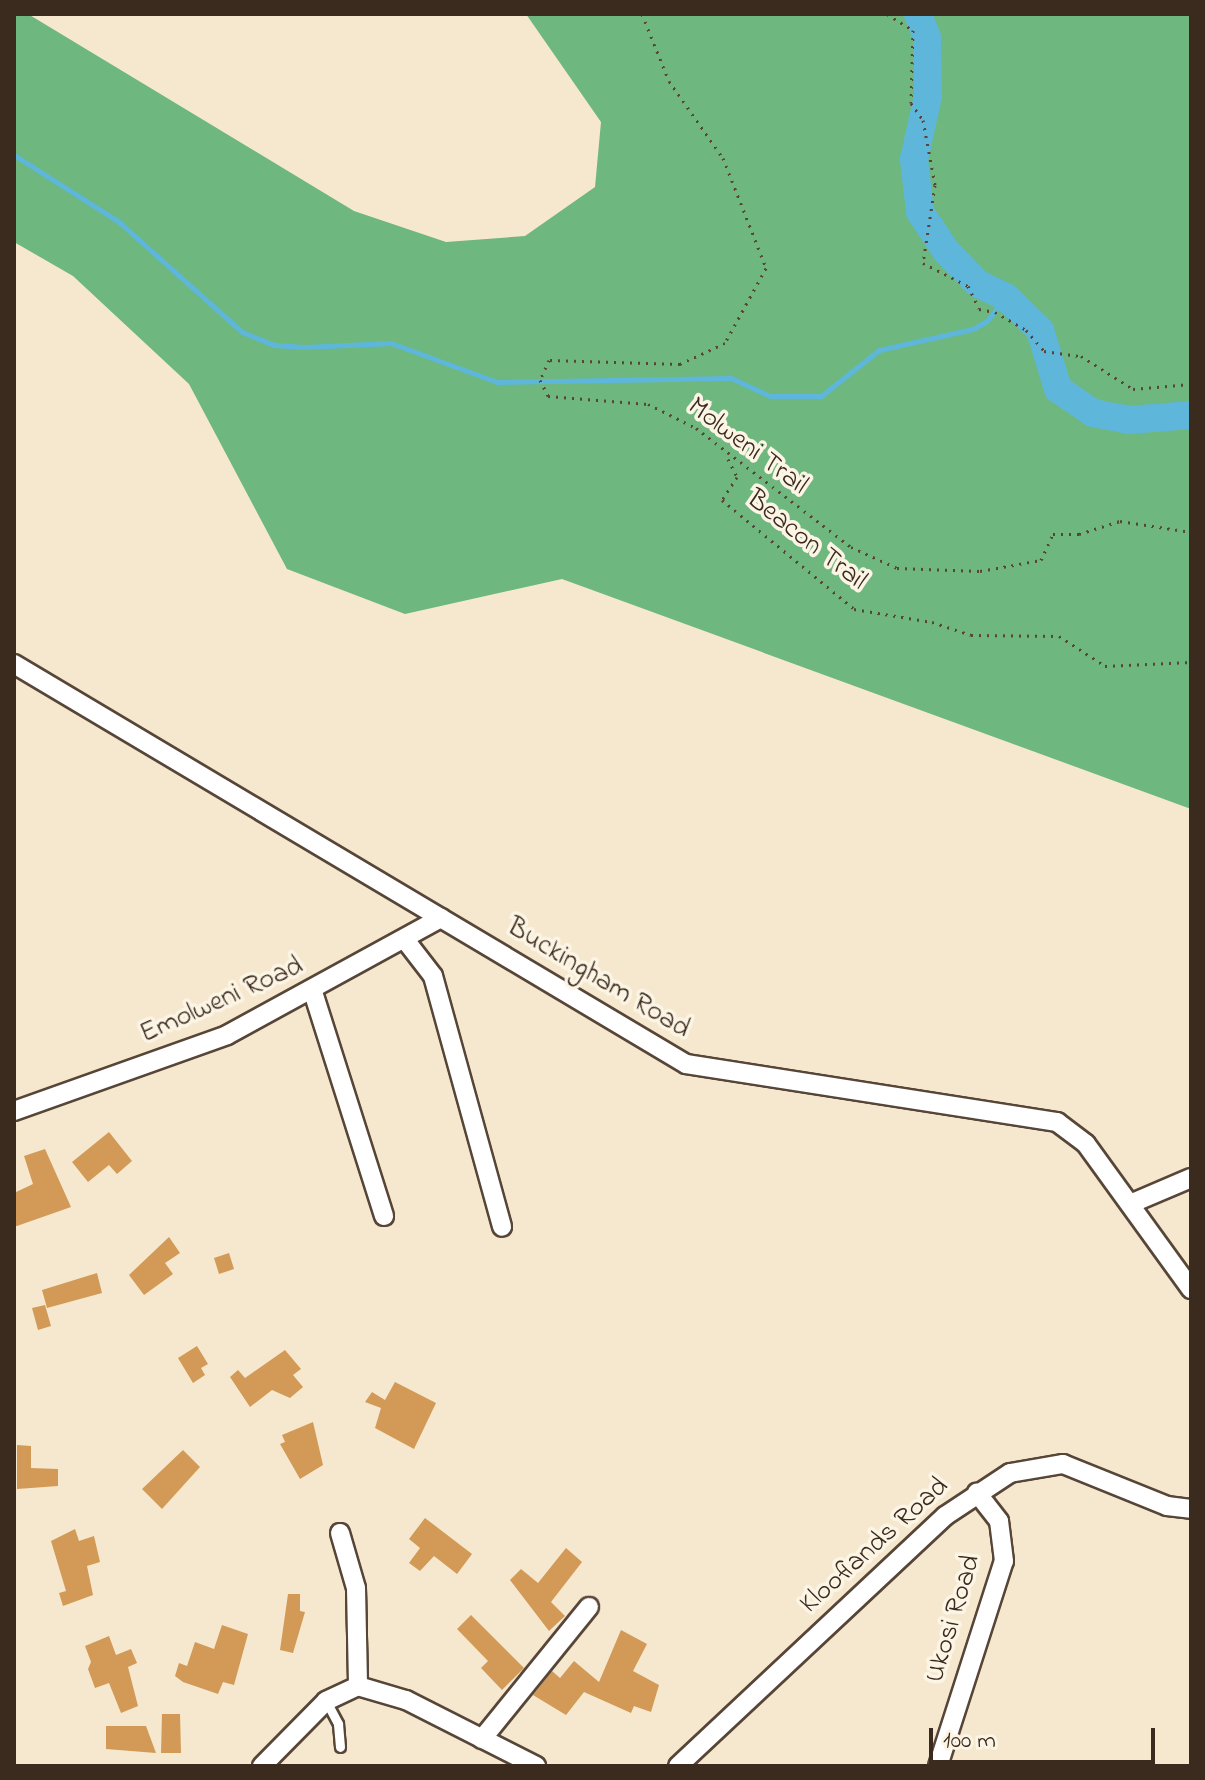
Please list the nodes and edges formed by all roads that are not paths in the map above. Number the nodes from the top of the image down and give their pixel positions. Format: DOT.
graph roads {
  1 [pos="14,664"];
  2 [pos="441,918"];
  3 [pos="406,941"];
  4 [pos="313,992"];
  5 [pos="14,1111"];
  6 [pos="1191,1178"];
  7 [pos="1130,1204"];
  8 [pos="384,1216"];
  9 [pos="502,1227"];
  10 [pos="1191,1289"];
  11 [pos="977,1493"];
  12 [pos="1191,1509"];
  13 [pos="340,1533"];
  14 [pos="589,1607"];
  15 [pos="358,1686"];
  16 [pos="326,1701"];
  17 [pos="482,1739"];
  18 [pos="340,1747"];
  19 [pos="262,1766"];
  20 [pos="536,1766"];
  21 [pos="678,1766"];
  22 [pos="938,1766"];
  1 -- 2 [label="street, Buckingham Road"];
  2 -- 3 [label="street, Emolweni Road"];
  2 -- 7 [label="street, Buckingham Road"];
  3 -- 4 [label="street, Emolweni Road"];
  3 -- 9 [label="street"];
  4 -- 5 [label="street, Emolweni Road"];
  4 -- 8 [label="street"];
  6 -- 7 [label="street"];
  7 -- 10 [label="street, Buckingham Road"];
  11 -- 12 [label="street, Klooflands Road"];
  11 -- 21 [label="street, Klooflands Road"];
  11 -- 22 [label="street, Ukosi Road"];
  13 -- 15 [label="street"];
  14 -- 17 [label="street"];
  15 -- 16 [label="street"];
  15 -- 17 [label="street"];
  16 -- 18 [label="lane"];
  16 -- 19 [label="street"];
  17 -- 20 [label="street"];
}
